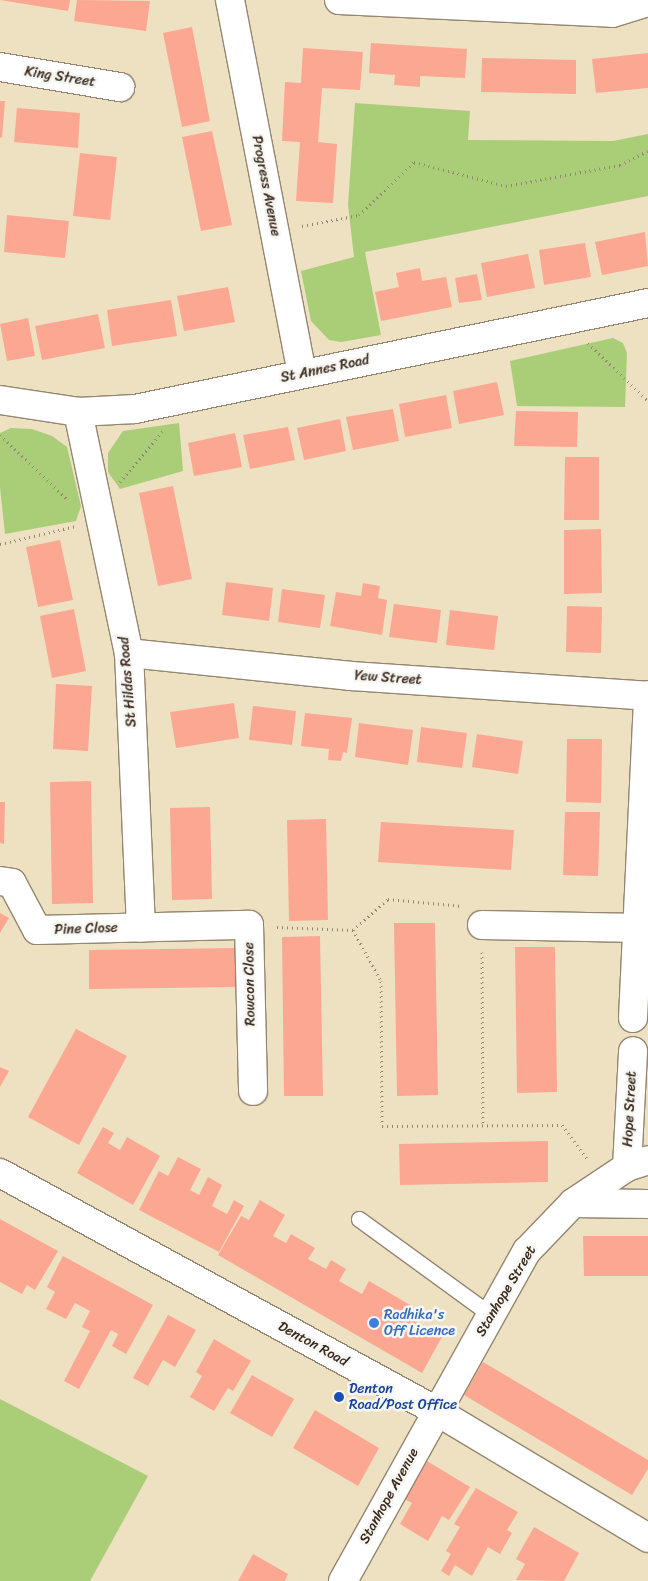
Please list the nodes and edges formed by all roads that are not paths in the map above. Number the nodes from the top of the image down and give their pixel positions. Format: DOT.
graph roads {
  1 [pos="230,0"];
  2 [pos="339,0"];
  3 [pos="648,2"];
  4 [pos="0,67"];
  5 [pos="120,87"];
  6 [pos="648,303"];
  7 [pos="302,373"];
  8 [pos="0,400"];
  9 [pos="78,412"];
  10 [pos="129,654"];
  11 [pos="648,696"];
  12 [pos="0,881"];
  13 [pos="482,925"];
  14 [pos="141,928"];
  15 [pos="639,928"];
  16 [pos="633,1018"];
  17 [pos="633,1051"];
  18 [pos="253,1092"];
  19 [pos="638,1164"];
  20 [pos="0,1173"];
  21 [pos="573,1203"];
  22 [pos="648,1204"];
  23 [pos="359,1219"];
  24 [pos="491,1315"];
  25 [pos="436,1411"];
  26 [pos="648,1538"];
  27 [pos="343,1581"];
  1 -- 7 [label="main road, Progress Avenue"];
  2 -- 3 [label="main road"];
  4 -- 5 [label="main road, King Street"];
  6 -- 7 [label="main road, St Annes Road"];
  7 -- 9 [label="main road, St Annes Road"];
  8 -- 9 [label="main road, St Annes Road"];
  9 -- 10 [label="main road, St Hildas Road"];
  10 -- 11 [label="main road, Yew Street"];
  10 -- 14 [label="main road, St Hildas Road"];
  11 -- 15 [label="main road"];
  12 -- 14 [label="main road, Pine Close"];
  13 -- 15 [label="main road"];
  14 -- 18 [label="main road, Rowcon Close"];
  15 -- 16 [label="main road"];
  17 -- 19 [label="main road, Hope Street"];
  19 -- 21 [label="main road, Stanhope Street"];
  20 -- 25 [label="main road, Denton Road"];
  21 -- 22 [label="main road"];
  21 -- 24 [label="main road, Stanhope Street"];
  23 -- 24 [label="lane"];
  24 -- 25 [label="main road, Stanhope Street"];
  25 -- 26 [label="main road, Denton Road"];
  25 -- 27 [label="main road, Stanhope Avenue"];
}
